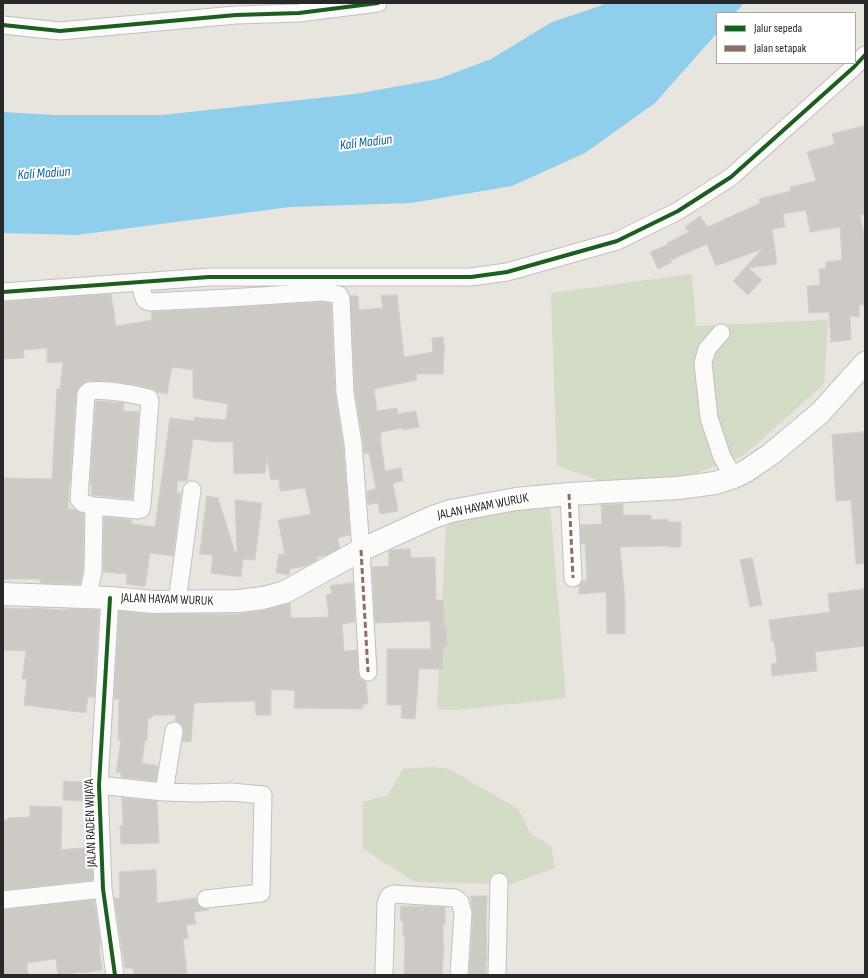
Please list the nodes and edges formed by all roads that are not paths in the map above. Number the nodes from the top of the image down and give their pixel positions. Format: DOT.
graph roads {
  1 [pos="378,3"];
  2 [pos="3,25"];
  3 [pos="865,56"];
  4 [pos="140,282"];
  5 [pos="3,292"];
  6 [pos="721,333"];
  7 [pos="865,363"];
  8 [pos="734,477"];
  9 [pos="192,490"];
  10 [pos="569,494"];
  11 [pos="94,506"];
  12 [pos="361,550"];
  13 [pos="573,578"];
  14 [pos="3,594"];
  15 [pos="87,598"];
  16 [pos="110,598"];
  17 [pos="177,602"];
  18 [pos="368,672"];
  19 [pos="174,731"];
  20 [pos="99,785"];
  21 [pos="164,792"];
  22 [pos="499,882"];
  23 [pos="103,889"];
  24 [pos="206,898"];
  25 [pos="3,900"];
  26 [pos="115,975"];
  27 [pos="384,975"];
  28 [pos="459,975"];
  29 [pos="497,975"];
  1 -- 2 [label="street"];
  3 -- 4 [label="street"];
  4 -- 5 [label="street"];
  4 -- 12 [label="street"];
  6 -- 8 [label="street"];
  7 -- 8 [label="main road, JALAN HAYAM WURUK"];
  8 -- 10 [label="main road, JALAN HAYAM WURUK"];
  9 -- 17 [label="street"];
  10 -- 12 [label="main road, JALAN HAYAM WURUK"];
  10 -- 13 [label="street"];
  11 -- 11 [label="street"];
  11 -- 15 [label="street"];
  12 -- 17 [label="main road, JALAN HAYAM WURUK"];
  12 -- 18 [label="street"];
  14 -- 15 [label="main road, JALAN HAYAM WURUK"];
  15 -- 16 [label="main road, JALAN HAYAM WURUK"];
  16 -- 17 [label="main road, JALAN HAYAM WURUK"];
  16 -- 20 [label="street, JALAN RADEN WIJAYA"];
  19 -- 21 [label="street"];
  20 -- 21 [label="street"];
  20 -- 23 [label="street, JALAN RADEN WIJAYA"];
  21 -- 24 [label="street"];
  22 -- 29 [label="street"];
  23 -- 25 [label="street"];
  23 -- 26 [label="street, JALAN RADEN WIJAYA"];
  27 -- 28 [label="street"];
}
